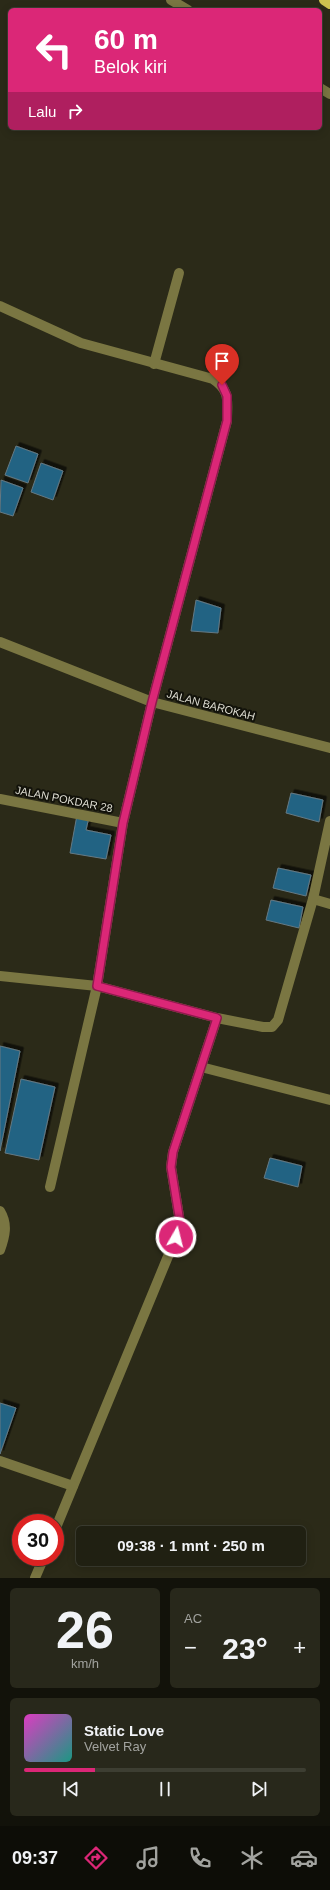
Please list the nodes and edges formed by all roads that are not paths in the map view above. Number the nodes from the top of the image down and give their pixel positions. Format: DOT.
graph roads {
  1 [pos="171,0"];
  2 [pos="324,0"];
  3 [pos="330,4"];
  4 [pos="185,8"];
  5 [pos="179,273"];
  6 [pos="0,306"];
  7 [pos="154,364"];
  8 [pos="0,642"];
  9 [pos="152,702"];
  10 [pos="330,748"];
  11 [pos="0,799"];
  12 [pos="330,821"];
  13 [pos="123,823"];
  14 [pos="313,899"];
  15 [pos="330,904"];
  16 [pos="0,976"];
  17 [pos="97,986"];
  18 [pos="217,1018"];
  19 [pos="201,1067"];
  20 [pos="330,1100"];
  21 [pos="50,1187"];
  22 [pos="0,1211"];
  23 [pos="0,1250"];
  24 [pos="0,1461"];
  25 [pos="73,1486"];
  26 [pos="62,1514"];
  27 [pos="40,1566"];
  28 [pos="35,1578"];
  1 -- 4 [label="street"];
  2 -- 3 [label="main road"];
  5 -- 7 [label="street"];
  6 -- 7 [label="street"];
  7 -- 9 [label="street"];
  8 -- 9 [label="street, JALAN BAROKAH"];
  9 -- 10 [label="street, JALAN BAROKAH"];
  9 -- 13 [label="street"];
  11 -- 13 [label="street, JALAN POKDAR 28"];
  12 -- 14 [label="street"];
  13 -- 17 [label="street"];
  14 -- 15 [label="street"];
  14 -- 18 [label="street"];
  16 -- 17 [label="street"];
  17 -- 18 [label="street"];
  17 -- 21 [label="street"];
  18 -- 19 [label="street"];
  19 -- 20 [label="street"];
  19 -- 25 [label="street"];
  22 -- 23 [label="street"];
  24 -- 25 [label="street"];
  25 -- 26 [label="street"];
  27 -- 28 [label="street"];
}
